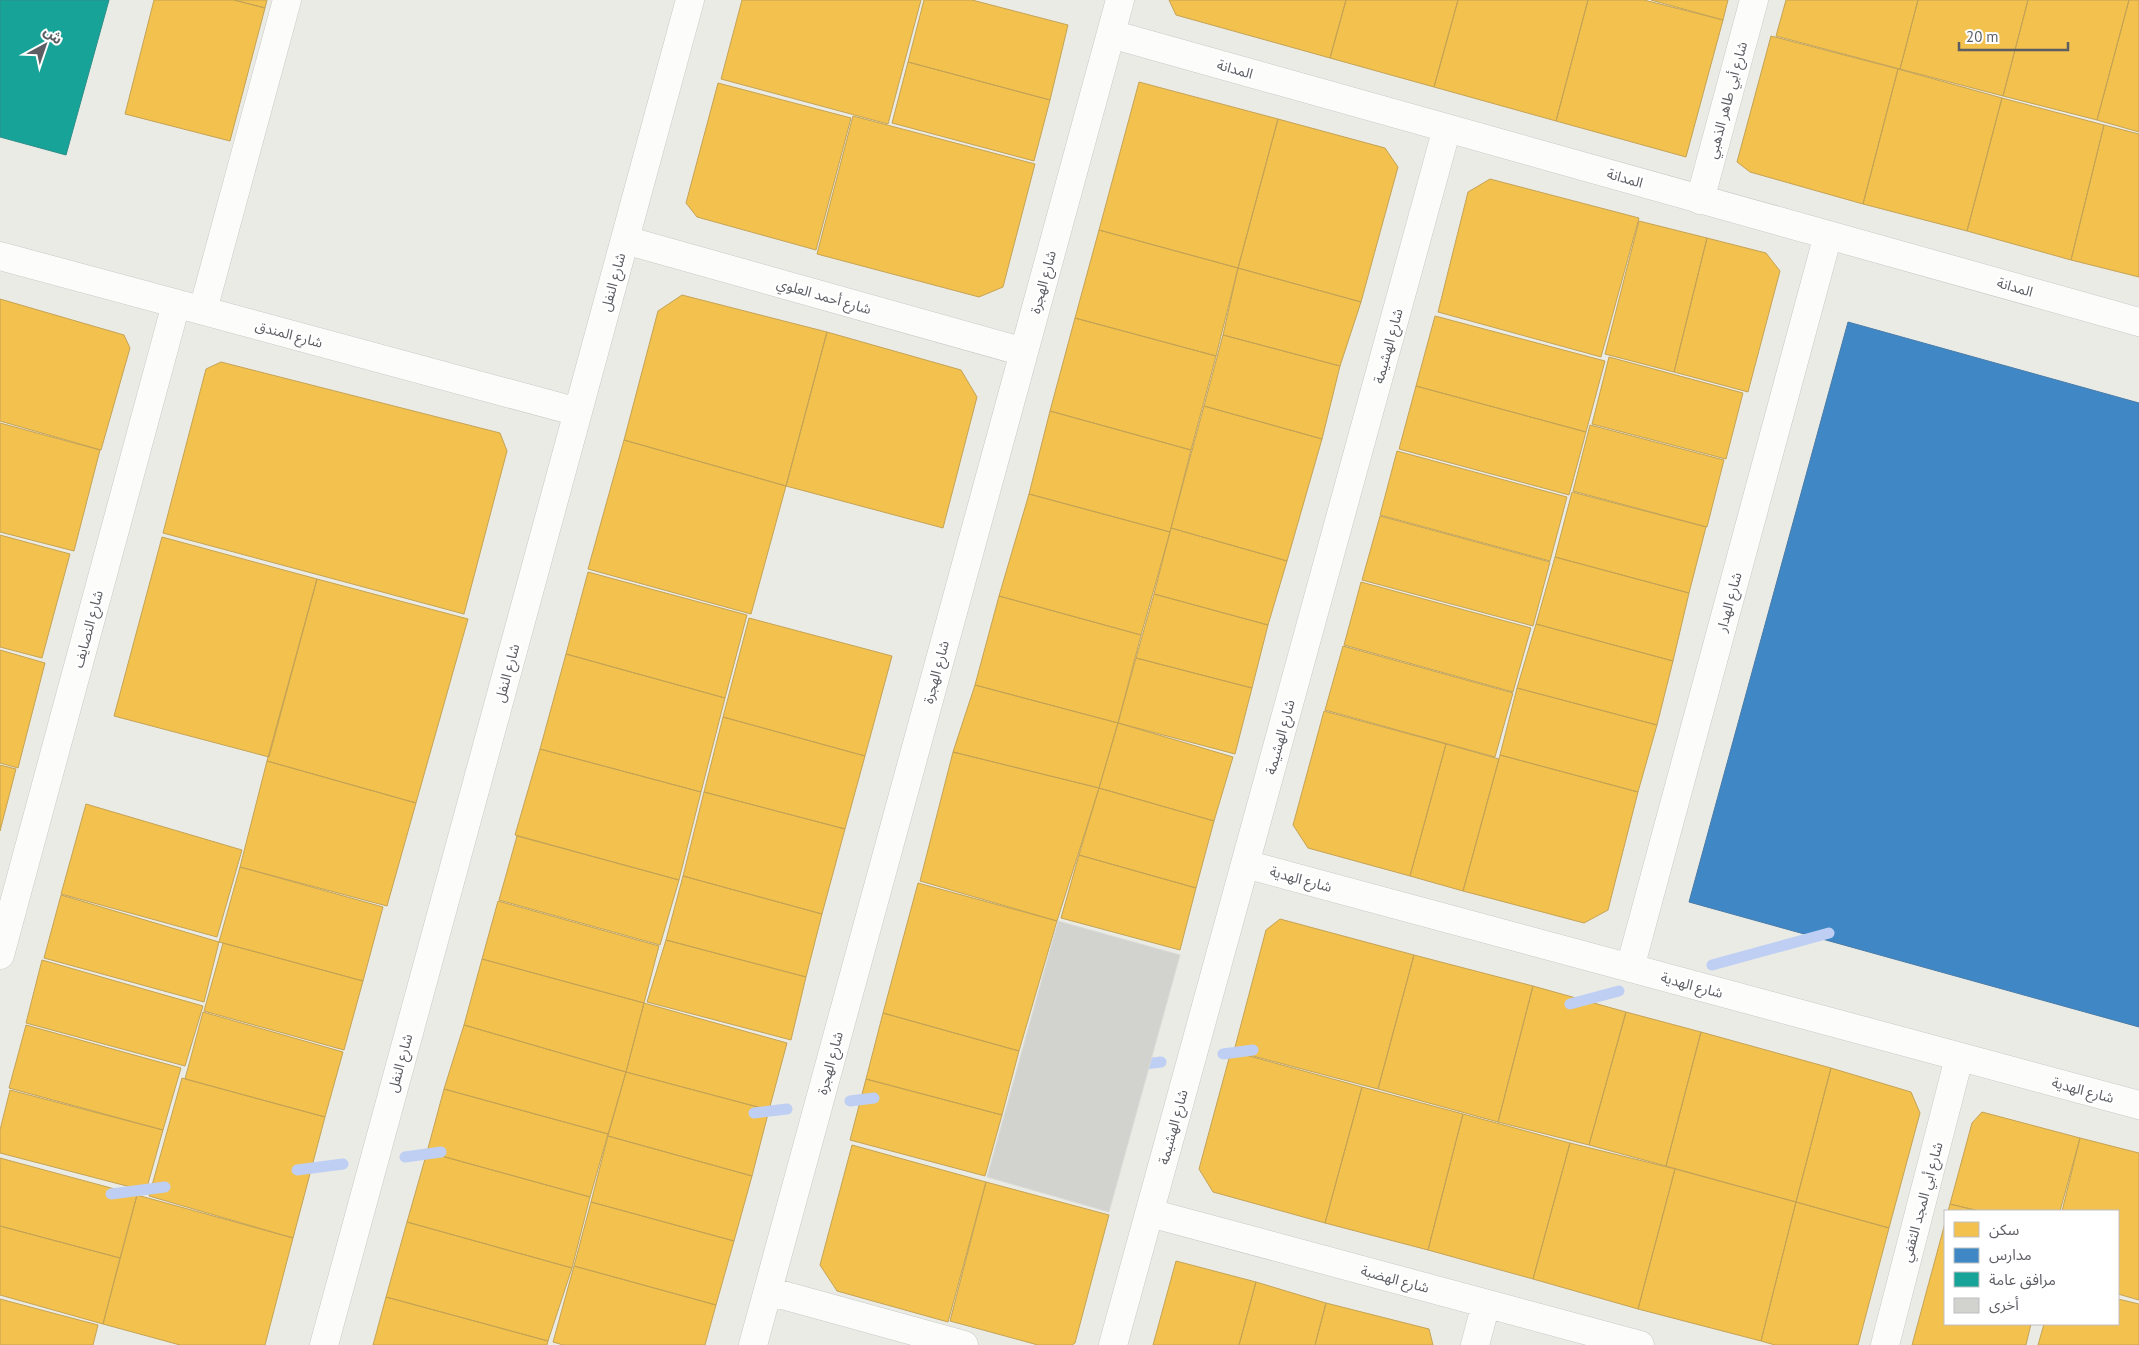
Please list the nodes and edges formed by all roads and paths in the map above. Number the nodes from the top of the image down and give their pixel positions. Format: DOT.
graph roads {
  1 [pos="287,0"];
  2 [pos="690,0"];
  3 [pos="1120,0"];
  4 [pos="1754,0"];
  5 [pos="1111,34"];
  6 [pos="1447,128"];
  7 [pos="1700,200"];
  8 [pos="1828,235"];
  9 [pos="625,240"];
  10 [pos="0,256"];
  11 [pos="176,304"];
  12 [pos="203,310"];
  13 [pos="2139,322"];
  14 [pos="1024,352"];
  15 [pos="578,412"];
  16 [pos="1245,864"];
  17 [pos="0,955"];
  18 [pos="1630,968"];
  19 [pos="1959,1058"];
  20 [pos="2139,1105"];
  21 [pos="1150,1213"];
  22 [pos="768,1291"];
  23 [pos="1486,1304"];
  24 [pos="324,1345"];
  25 [pos="753,1345"];
  26 [pos="964,1345"];
  27 [pos="1113,1345"];
  28 [pos="1475,1345"];
  29 [pos="1640,1345"];
  30 [pos="1885,1345"];
  1 -- 12 [label="street"];
  2 -- 9 [label="street, شارع النفل"];
  3 -- 5 [label="street, شارع الهجرة"];
  4 -- 7 [label="street, شارع أبي طاهر الذهبي"];
  5 -- 6 [label="street, المدانة"];
  5 -- 14 [label="street, شارع الهجرة"];
  6 -- 7 [label="street, المدانة"];
  6 -- 16 [label="street, شارع الهشيمة"];
  7 -- 8 [label="street, المدانة"];
  8 -- 13 [label="street, المدانة"];
  8 -- 18 [label="street, شارع الهدار"];
  9 -- 14 [label="street, شارع أحمد العلوي"];
  9 -- 15 [label="street, شارع النفل"];
  10 -- 11 [label="street, شارع المندق"];
  11 -- 12 [label="street, شارع المندق"];
  11 -- 17 [label="street, شارع النصايف"];
  12 -- 15 [label="street, شارع المندق"];
  14 -- 22 [label="street, شارع الهجرة"];
  15 -- 24 [label="street, شارع النفل"];
  16 -- 18 [label="street, شارع الهدية"];
  16 -- 21 [label="street, شارع الهشيمة"];
  18 -- 19 [label="street, شارع الهدية"];
  19 -- 20 [label="street, شارع الهدية"];
  19 -- 30 [label="street, شارع أبي المجد الثقفي"];
  21 -- 23 [label="street, شارع الهضبة"];
  21 -- 27 [label="street, شارع الهشيمة"];
  22 -- 25 [label="street, شارع الهجرة"];
  22 -- 26 [label="street"];
  23 -- 28 [label="street"];
  23 -- 29 [label="street, شارع الهضبة"];
}
